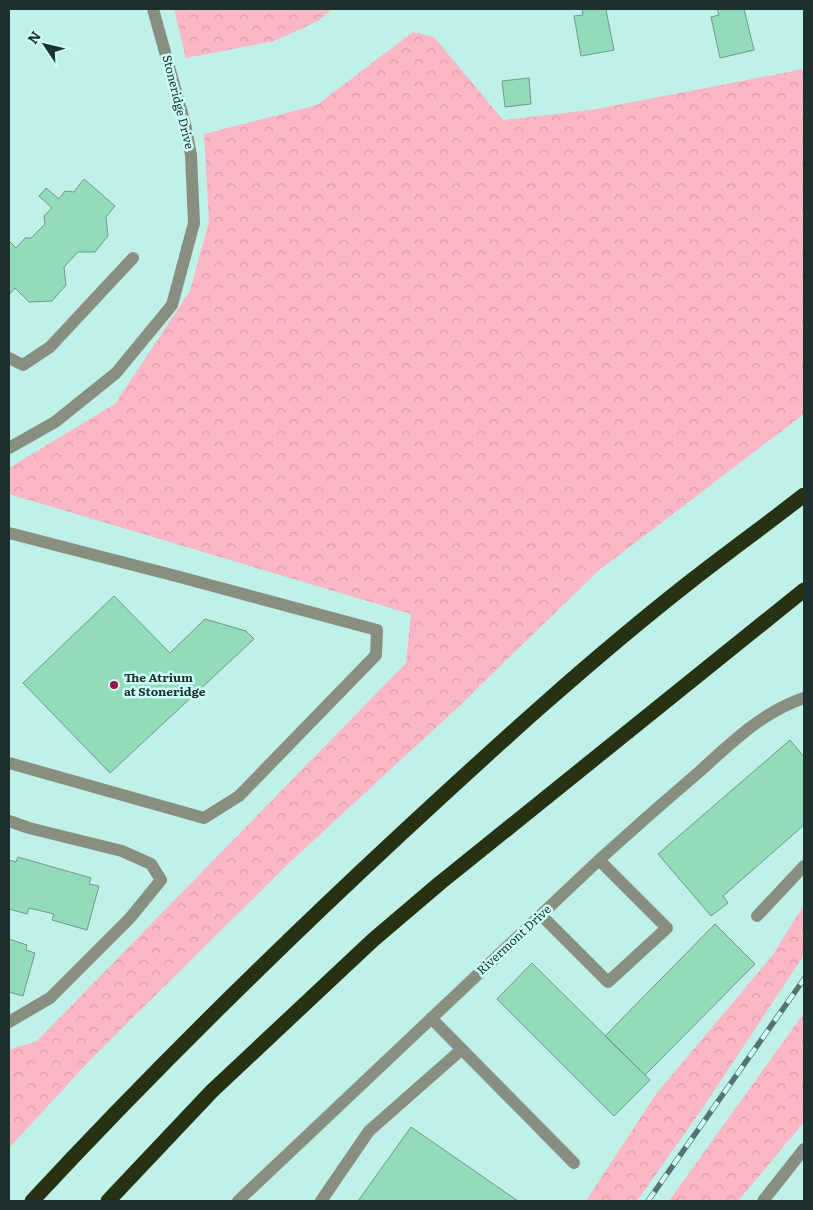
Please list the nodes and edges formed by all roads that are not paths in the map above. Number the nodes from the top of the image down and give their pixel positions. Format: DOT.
graph roads {
  1 [pos="153,9"];
  2 [pos="133,258"];
  3 [pos="9,358"];
  4 [pos="9,448"];
  5 [pos="804,495"];
  6 [pos="9,533"];
  7 [pos="804,590"];
  8 [pos="804,698"];
  9 [pos="9,762"];
  10 [pos="9,822"];
  11 [pos="599,860"];
  12 [pos="804,866"];
  13 [pos="542,915"];
  14 [pos="757,916"];
  15 [pos="431,1018"];
  16 [pos="9,1022"];
  17 [pos="461,1050"];
  18 [pos="804,1149"];
  19 [pos="574,1163"];
  20 [pos="32,1201"];
  21 [pos="108,1201"];
  22 [pos="238,1201"];
  23 [pos="321,1201"];
  24 [pos="763,1201"];
  1 -- 4 [label="street, Stoneridge Drive"];
  2 -- 3 [label="street"];
  5 -- 20 [label="highway"];
  6 -- 9 [label="street"];
  7 -- 21 [label="highway"];
  8 -- 11 [label="street, Rivermont Drive"];
  10 -- 16 [label="street"];
  11 -- 13 [label="street, Rivermont Drive"];
  11 -- 13 [label="street"];
  12 -- 14 [label="street"];
  13 -- 15 [label="street, Rivermont Drive"];
  15 -- 17 [label="street"];
  15 -- 22 [label="street, Rivermont Drive"];
  17 -- 19 [label="street"];
  17 -- 23 [label="street"];
  18 -- 24 [label="street"];
}
